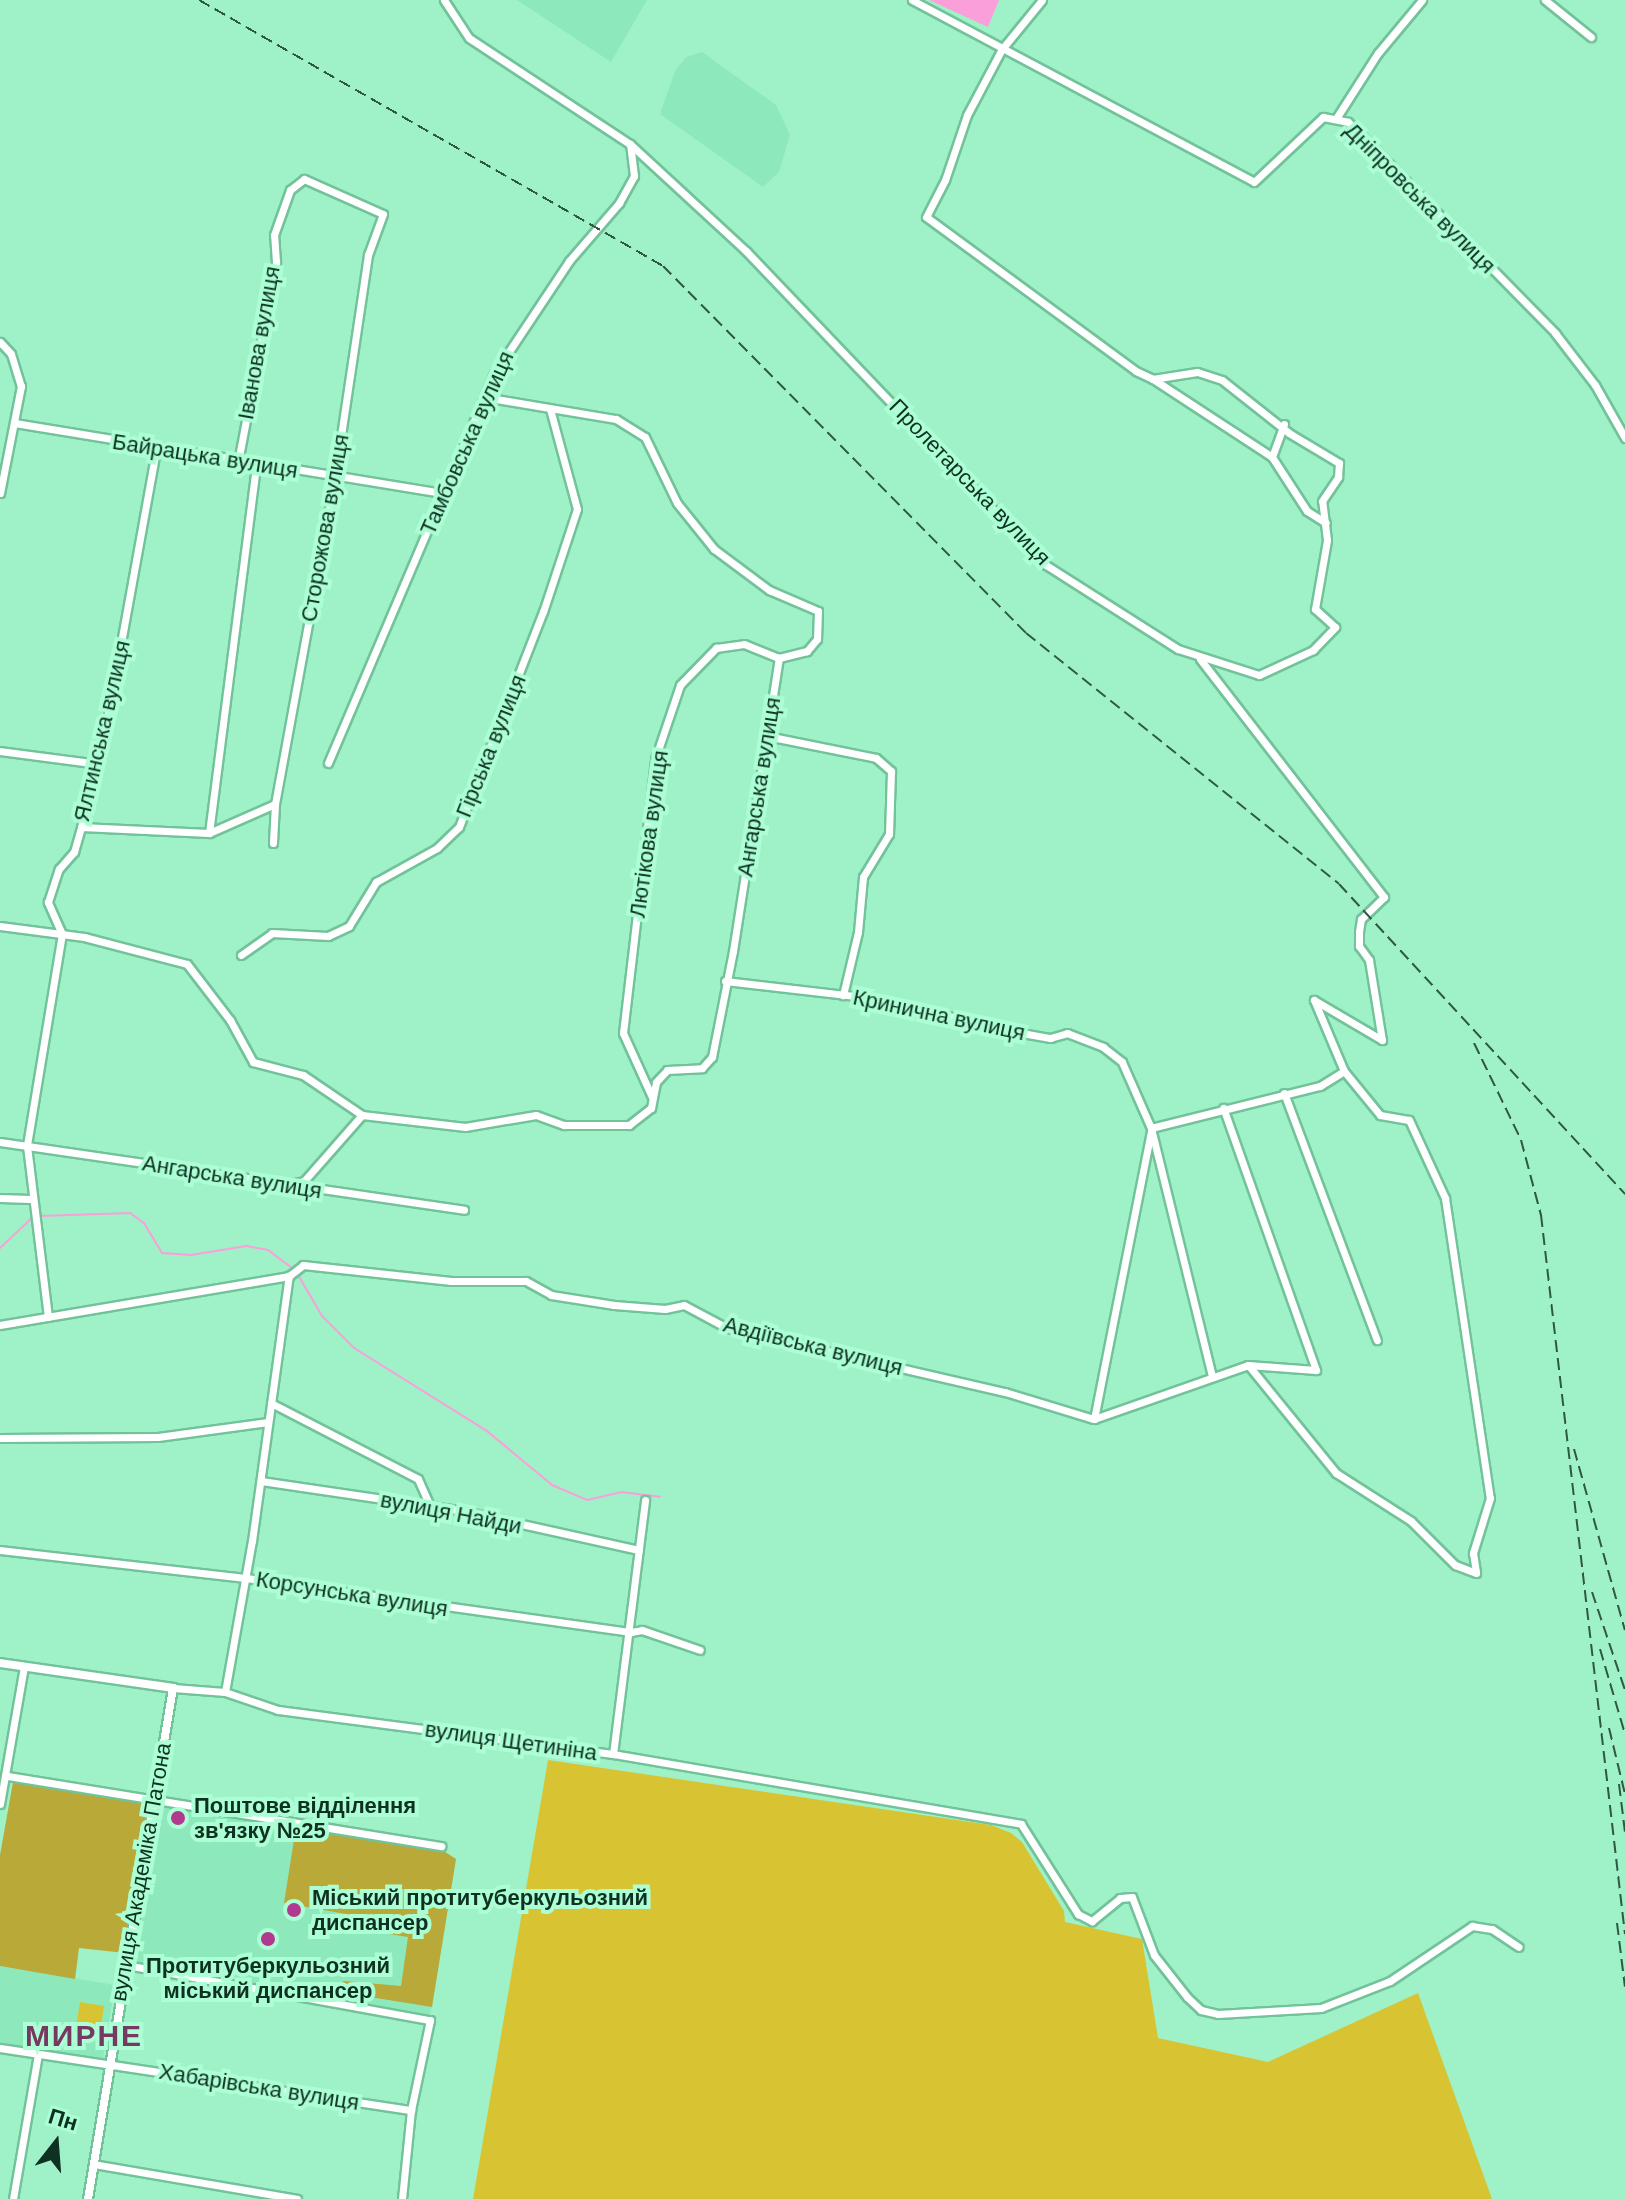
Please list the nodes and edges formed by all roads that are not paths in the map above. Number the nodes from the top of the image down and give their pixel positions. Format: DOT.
graph roads {
  1 [pos="444,0"];
  2 [pos="912,0"];
  3 [pos="1042,0"];
  4 [pos="1422,0"];
  5 [pos="1545,0"];
  6 [pos="1591,37"];
  7 [pos="1002,49"];
  8 [pos="1337,117"];
  9 [pos="630,144"];
  10 [pos="383,214"];
  11 [pos="0,342"];
  12 [pos="1153,379"];
  13 [pos="484,397"];
  14 [pos="550,409"];
  15 [pos="15,423"];
  16 [pos="1284,424"];
  17 [pos="1625,438"];
  18 [pos="156,449"];
  19 [pos="1272,457"];
  20 [pos="238,462"];
  21 [pos="256,465"];
  22 [pos="335,477"];
  23 [pos="0,493"];
  24 [pos="443,493"];
  25 [pos="1328,523"];
  26 [pos="1199,657"];
  27 [pos="779,658"];
  28 [pos="767,736"];
  29 [pos="0,751"];
  30 [pos="328,763"];
  31 [pos="99,764"];
  32 [pos="275,804"];
  33 [pos="81,827"];
  34 [pos="209,833"];
  35 [pos="273,843"];
  36 [pos="0,926"];
  37 [pos="62,934"];
  38 [pos="241,955"];
  39 [pos="725,981"];
  40 [pos="843,995"];
  41 [pos="1344,1071"];
  42 [pos="1284,1093"];
  43 [pos="652,1097"];
  44 [pos="1223,1108"];
  45 [pos="362,1115"];
  46 [pos="1151,1128"];
  47 [pos="0,1142"];
  48 [pos="27,1145"];
  49 [pos="282,1186"];
  50 [pos="0,1198"];
  51 [pos="30,1199"];
  52 [pos="464,1210"];
  53 [pos="289,1276"];
  54 [pos="48,1317"];
  55 [pos="0,1325"];
  56 [pos="1377,1340"];
  57 [pos="1248,1365"];
  58 [pos="1212,1377"];
  59 [pos="271,1403"];
  60 [pos="1094,1419"];
  61 [pos="268,1422"];
  62 [pos="0,1438"];
  63 [pos="261,1481"];
  64 [pos="645,1500"];
  65 [pos="430,1506"];
  66 [pos="0,1550"];
  67 [pos="639,1550"];
  68 [pos="246,1578"];
  69 [pos="631,1632"];
  70 [pos="700,1650"];
  71 [pos="0,1663"];
  72 [pos="24,1666"];
  73 [pos="173,1688"];
  74 [pos="225,1692"];
  75 [pos="613,1754"];
  76 [pos="8,1776"];
  77 [pos="153,1799"];
  78 [pos="0,1804"];
  79 [pos="441,1846"];
  80 [pos="1519,1947"];
  81 [pos="126,1965"];
  82 [pos="0,2048"];
  83 [pos="38,2054"];
  84 [pos="107,2065"];
  85 [pos="411,2110"];
  86 [pos="93,2164"];
  87 [pos="13,2199"];
  88 [pos="88,2199"];
  89 [pos="297,2199"];
  90 [pos="402,2199"];
  1 -- 9 [label="street, Пролетарська вулиця"];
  2 -- 7 [label="street, Дніпровська вулиця"];
  3 -- 7 [label="street"];
  4 -- 8 [label="street"];
  5 -- 6 [label="street"];
  7 -- 8 [label="street, Дніпровська вулиця"];
  7 -- 12 [label="street"];
  8 -- 17 [label="street, Дніпровська вулиця"];
  9 -- 13 [label="street, Тамбовська вулиця"];
  9 -- 26 [label="street, Пролетарська вулиця"];
  10 -- 20 [label="street, Іванова вулиця"];
  10 -- 22 [label="street, Сторожова вулиця"];
  11 -- 15 [label="street"];
  12 -- 16 [label="street"];
  12 -- 19 [label="street"];
  13 -- 14 [label="street"];
  13 -- 24 [label="street, Тамбовська вулиця"];
  14 -- 27 [label="street"];
  14 -- 38 [label="street, Гірська вулиця"];
  15 -- 18 [label="street, Байрацька вулиця"];
  15 -- 23 [label="street"];
  16 -- 19 [label="street"];
  16 -- 25 [label="street"];
  18 -- 20 [label="street, Байрацька вулиця"];
  18 -- 31 [label="street, Ялтинська вулиця"];
  19 -- 25 [label="street"];
  20 -- 21 [label="street, Байрацька вулиця"];
  21 -- 22 [label="street, Байрацька вулиця"];
  21 -- 34 [label="street"];
  22 -- 24 [label="street, Байрацька вулиця"];
  22 -- 32 [label="street, Сторожова вулиця"];
  24 -- 30 [label="street, Тамбовська вулиця"];
  25 -- 26 [label="street, Пролетарська вулиця"];
  26 -- 41 [label="street"];
  27 -- 28 [label="street, Ангарська вулиця"];
  27 -- 43 [label="street, Лютікова вулиця"];
  28 -- 39 [label="street, Ангарська вулиця"];
  28 -- 40 [label="street"];
  29 -- 31 [label="street"];
  31 -- 33 [label="street, Ялтинська вулиця"];
  32 -- 34 [label="street"];
  32 -- 35 [label="street, Сторожова вулиця"];
  33 -- 34 [label="street"];
  33 -- 37 [label="street, Ялтинська вулиця"];
  36 -- 37 [label="street"];
  37 -- 45 [label="street"];
  37 -- 48 [label="street, Ялтинська вулиця"];
  39 -- 40 [label="street, Кринична вулиця"];
  39 -- 43 [label="street, Ангарська вулиця"];
  40 -- 46 [label="street, Кринична вулиця"];
  41 -- 42 [label="street"];
  41 -- 57 [label="street"];
  42 -- 44 [label="street"];
  42 -- 56 [label="street"];
  43 -- 45 [label="street"];
  44 -- 46 [label="street"];
  44 -- 57 [label="street"];
  45 -- 49 [label="street"];
  46 -- 58 [label="street, Кринична вулиця"];
  46 -- 60 [label="street"];
  47 -- 48 [label="street, Ангарська вулиця"];
  48 -- 49 [label="street, Ангарська вулиця"];
  48 -- 51 [label="street, Ялтинська вулиця"];
  49 -- 52 [label="street, Ангарська вулиця"];
  50 -- 51 [label="street"];
  51 -- 54 [label="street, Ялтинська вулиця"];
  53 -- 54 [label="street"];
  53 -- 59 [label="street"];
  53 -- 60 [label="street, Авдіївська вулиця"];
  54 -- 55 [label="street"];
  57 -- 58 [label="street"];
  58 -- 60 [label="street"];
  59 -- 61 [label="street"];
  59 -- 65 [label="street"];
  61 -- 62 [label="street"];
  61 -- 63 [label="street"];
  63 -- 65 [label="street, вулиця Найди"];
  63 -- 68 [label="street"];
  64 -- 67 [label="street"];
  65 -- 67 [label="street, вулиця Найди"];
  66 -- 68 [label="street, Корсунська вулиця"];
  67 -- 69 [label="street"];
  68 -- 69 [label="street, Корсунська вулиця"];
  68 -- 74 [label="street"];
  69 -- 70 [label="street, Корсунська вулиця"];
  69 -- 75 [label="street"];
  71 -- 72 [label="street, вулиця Щетиніна"];
  72 -- 73 [label="street, вулиця Щетиніна"];
  72 -- 76 [label="street"];
  73 -- 74 [label="street, вулиця Щетиніна"];
  73 -- 77 [label="street, вулиця Академіка Патона"];
  74 -- 75 [label="street, вулиця Щетиніна"];
  75 -- 80 [label="street, вулиця Щетиніна"];
  76 -- 77 [label="street"];
  76 -- 78 [label="street"];
  77 -- 79 [label="street"];
  77 -- 81 [label="street, вулиця Академіка Патона"];
  81 -- 84 [label="street, вулиця Академіка Патона"];
  81 -- 85 [label="street"];
  82 -- 83 [label="street, Хабарівська вулиця"];
  83 -- 84 [label="street, Хабарівська вулиця"];
  83 -- 87 [label="street"];
  84 -- 85 [label="street, Хабарівська вулиця"];
  84 -- 86 [label="street, вулиця Академіка Патона"];
  85 -- 90 [label="street"];
  86 -- 88 [label="street, вулиця Академіка Патона"];
  86 -- 89 [label="street"];
}
